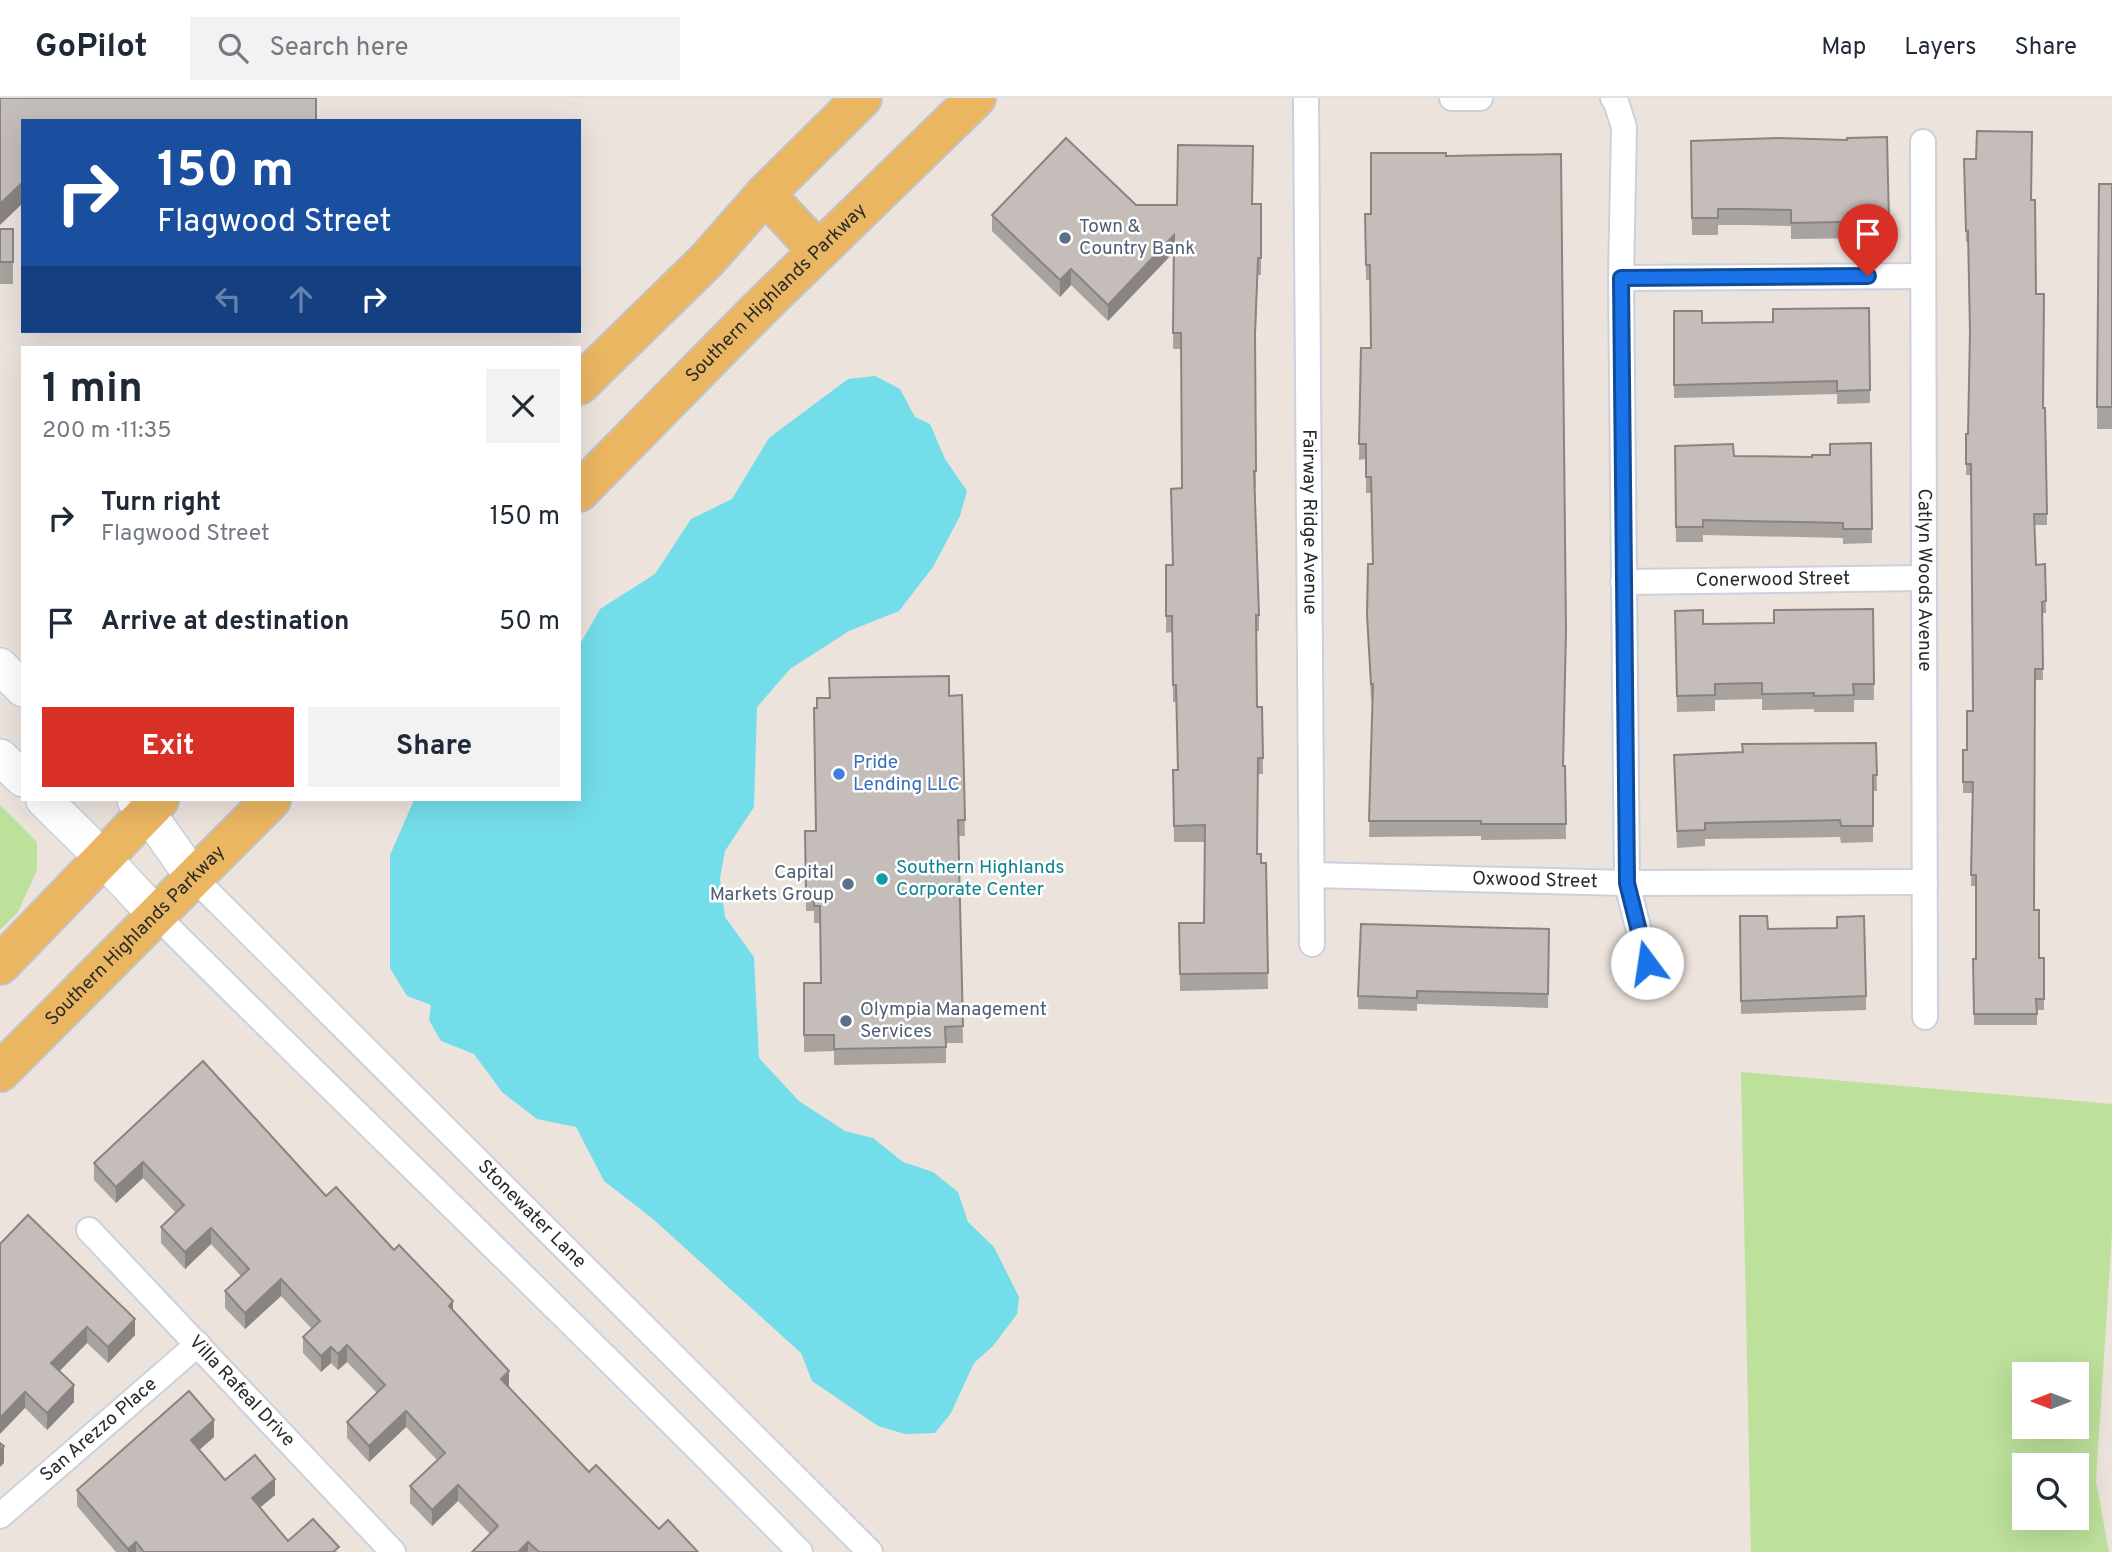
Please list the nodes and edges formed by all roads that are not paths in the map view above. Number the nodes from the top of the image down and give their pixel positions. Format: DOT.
graph roads {
  1 [pos="862,98"];
  2 [pos="976,98"];
  3 [pos="1306,98"];
  4 [pos="1452,98"];
  5 [pos="1480,98"];
  6 [pos="1614,99"];
  7 [pos="1923,142"];
  8 [pos="765,194"];
  9 [pos="818,251"];
  10 [pos="1923,276"];
  11 [pos="1621,278"];
  12 [pos="581,384"];
  13 [pos="581,490"];
  14 [pos="1923,578"];
  15 [pos="1623,582"];
  16 [pos="0,666"];
  17 [pos="21,687"];
  18 [pos="0,757"];
  19 [pos="21,777"];
  20 [pos="45,801"];
  21 [pos="270,801"];
  22 [pos="147,804"];
  23 [pos="102,856"];
  24 [pos="1312,875"];
  25 [pos="193,877"];
  26 [pos="1925,882"];
  27 [pos="1627,883"];
  28 [pos="156,915"];
  29 [pos="1312,944"];
  30 [pos="1647,963"];
  31 [pos="0,965"];
  32 [pos="1925,1017"];
  33 [pos="0,1072"];
  34 [pos="89,1230"];
  35 [pos="198,1343"];
  36 [pos="0,1516"];
  37 [pos="393,1552"];
  38 [pos="800,1552"];
  39 [pos="870,1552"];
  1 -- 8 [label="main road"];
  2 -- 9 [label="main road, Southern Highlands Parkway"];
  3 -- 24 [label="street, Fairway Ridge Avenue"];
  4 -- 5 [label="street"];
  6 -- 11 [label="street"];
  7 -- 10 [label="street, Catlyn Woods Avenue"];
  8 -- 9 [label="main road"];
  8 -- 12 [label="main road"];
  9 -- 13 [label="main road, Southern Highlands Parkway"];
  10 -- 11 [label="street"];
  10 -- 14 [label="street, Catlyn Woods Avenue"];
  11 -- 15 [label="street"];
  14 -- 15 [label="street, Conerwood Street"];
  14 -- 26 [label="street, Catlyn Woods Avenue"];
  15 -- 27 [label="street"];
  16 -- 17 [label="main road"];
  18 -- 19 [label="main road"];
  20 -- 23 [label="main road"];
  21 -- 25 [label="main road, Southern Highlands Parkway"];
  22 -- 23 [label="main road"];
  22 -- 25 [label="main road"];
  23 -- 28 [label="main road"];
  23 -- 31 [label="main road"];
  24 -- 27 [label="street, Oxwood Street"];
  24 -- 29 [label="street, Fairway Ridge Avenue"];
  25 -- 28 [label="main road, Southern Highlands Parkway"];
  25 -- 39 [label="street, Stonewater Lane"];
  26 -- 27 [label="street, Oxwood Street"];
  26 -- 32 [label="street, Catlyn Woods Avenue"];
  27 -- 30 [label="street"];
  28 -- 33 [label="main road, Southern Highlands Parkway"];
  28 -- 38 [label="street"];
  34 -- 35 [label="street, Villa Rafeal Drive"];
  35 -- 36 [label="street, San Arezzo Place"];
  35 -- 37 [label="street, Villa Rafeal Drive"];
}
